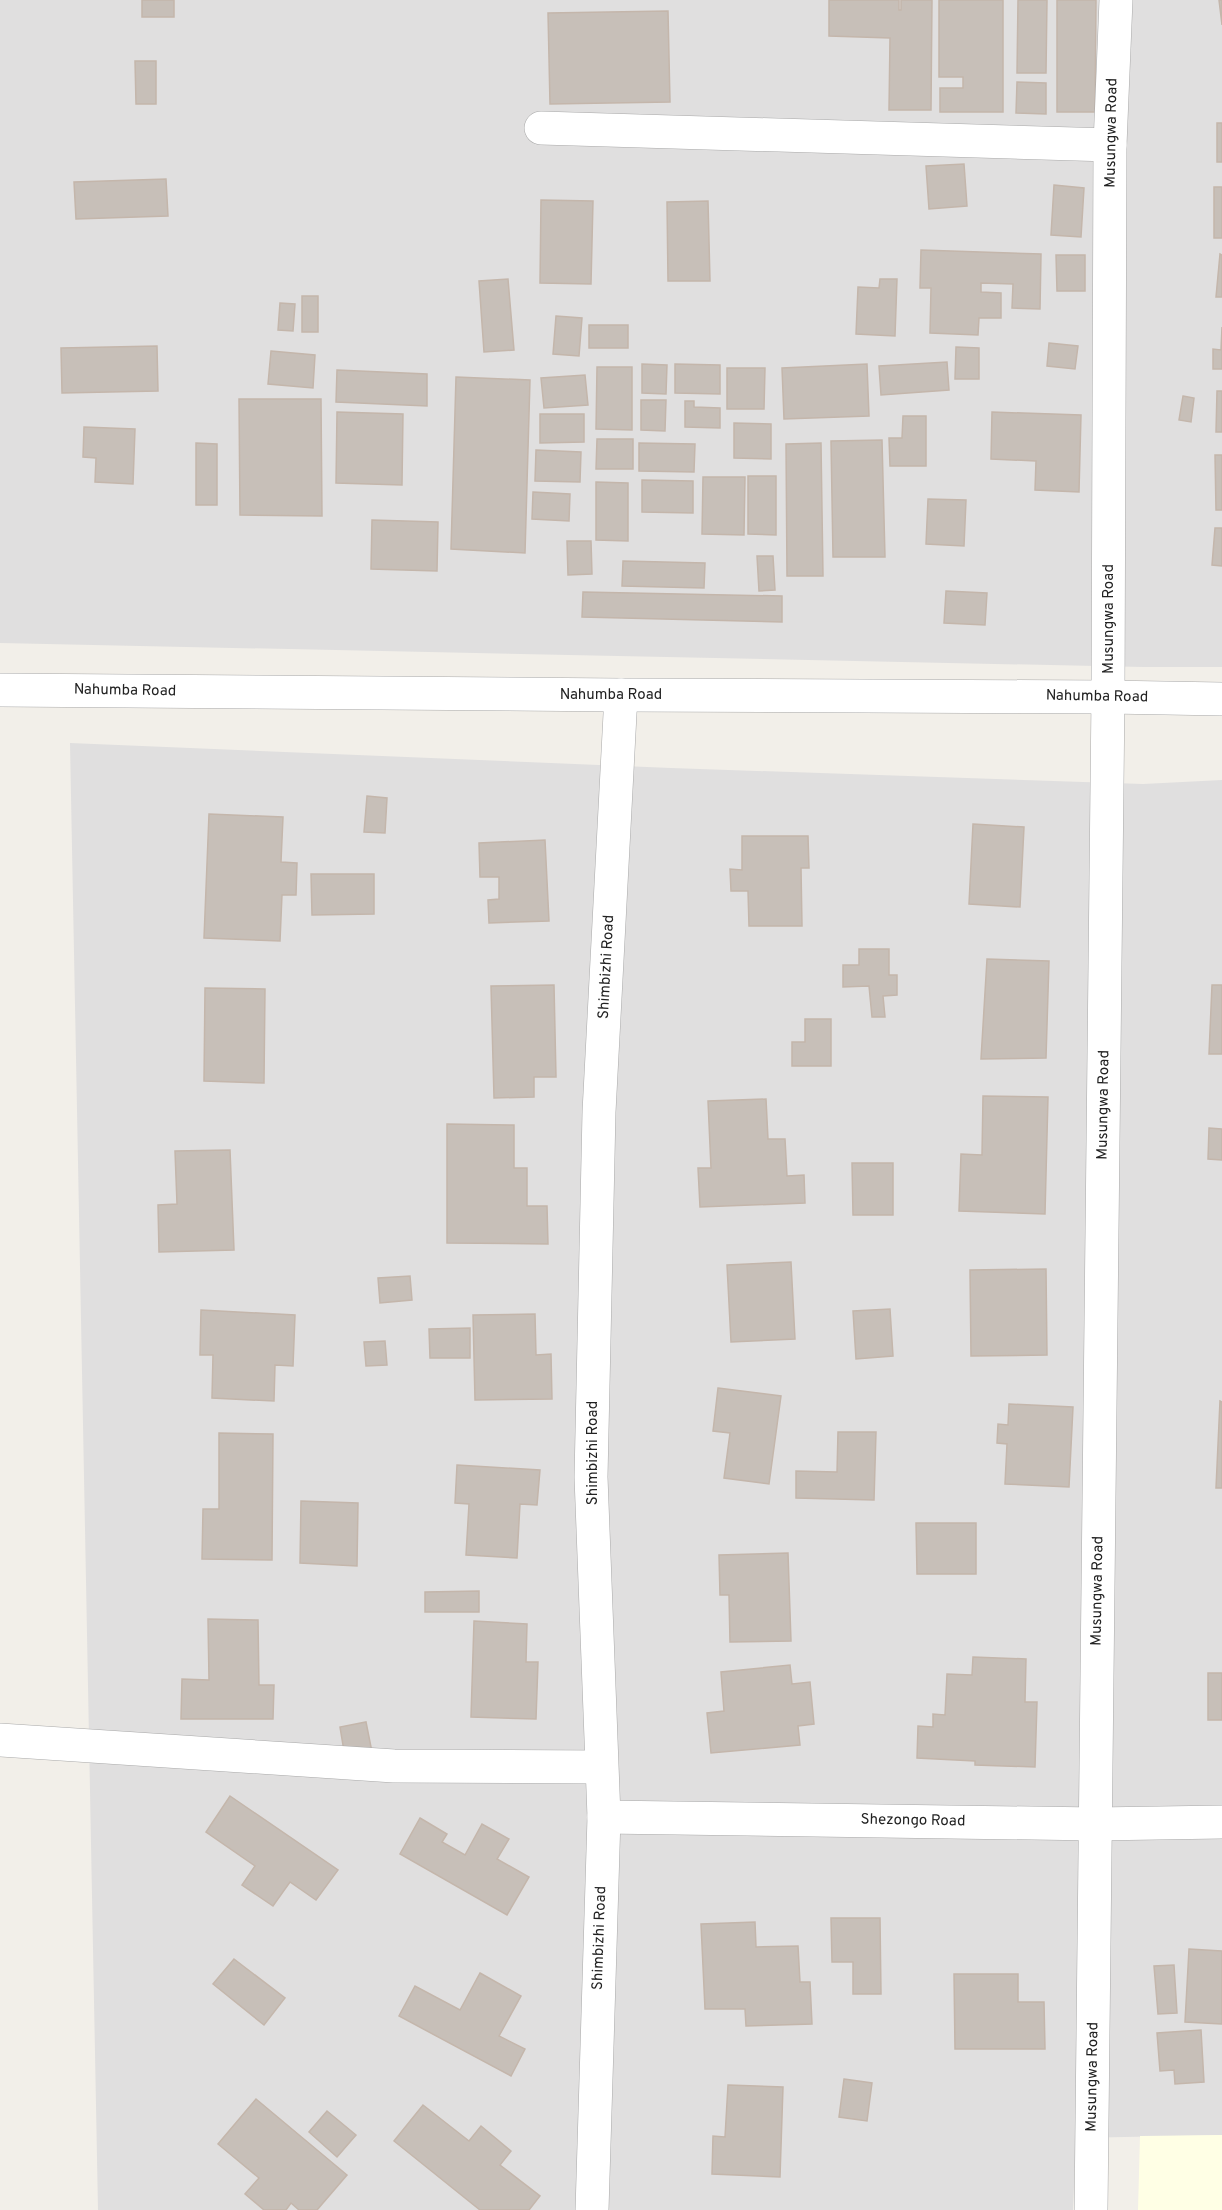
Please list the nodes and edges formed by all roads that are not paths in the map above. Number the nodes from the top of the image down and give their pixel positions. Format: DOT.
graph roads {
  1 [pos="1116,0"];
  2 [pos="540,128"];
  3 [pos="1110,145"];
  4 [pos="0,690"];
  5 [pos="621,695"];
  6 [pos="1108,697"];
  7 [pos="1222,699"];
  8 [pos="0,1740"];
  9 [pos="601,1767"];
  10 [pos="604,1817"];
  11 [pos="1222,1822"];
  12 [pos="1096,1824"];
  13 [pos="592,2210"];
  14 [pos="1091,2210"];
  1 -- 3 [label="street, Musungwa Road"];
  2 -- 3 [label="street"];
  3 -- 6 [label="street, Musungwa Road"];
  4 -- 5 [label="street, Nahumba Road"];
  5 -- 6 [label="street, Nahumba Road"];
  5 -- 9 [label="street, Shimbizhi Road"];
  6 -- 7 [label="street, Nahumba Road"];
  6 -- 12 [label="street, Musungwa Road"];
  8 -- 9 [label="street"];
  9 -- 10 [label="street, Shimbizhi Road"];
  10 -- 12 [label="street, Shezongo Road"];
  10 -- 13 [label="street, Shimbizhi Road"];
  11 -- 12 [label="street, Shezongo Road"];
  12 -- 14 [label="street, Musungwa Road"];
}
